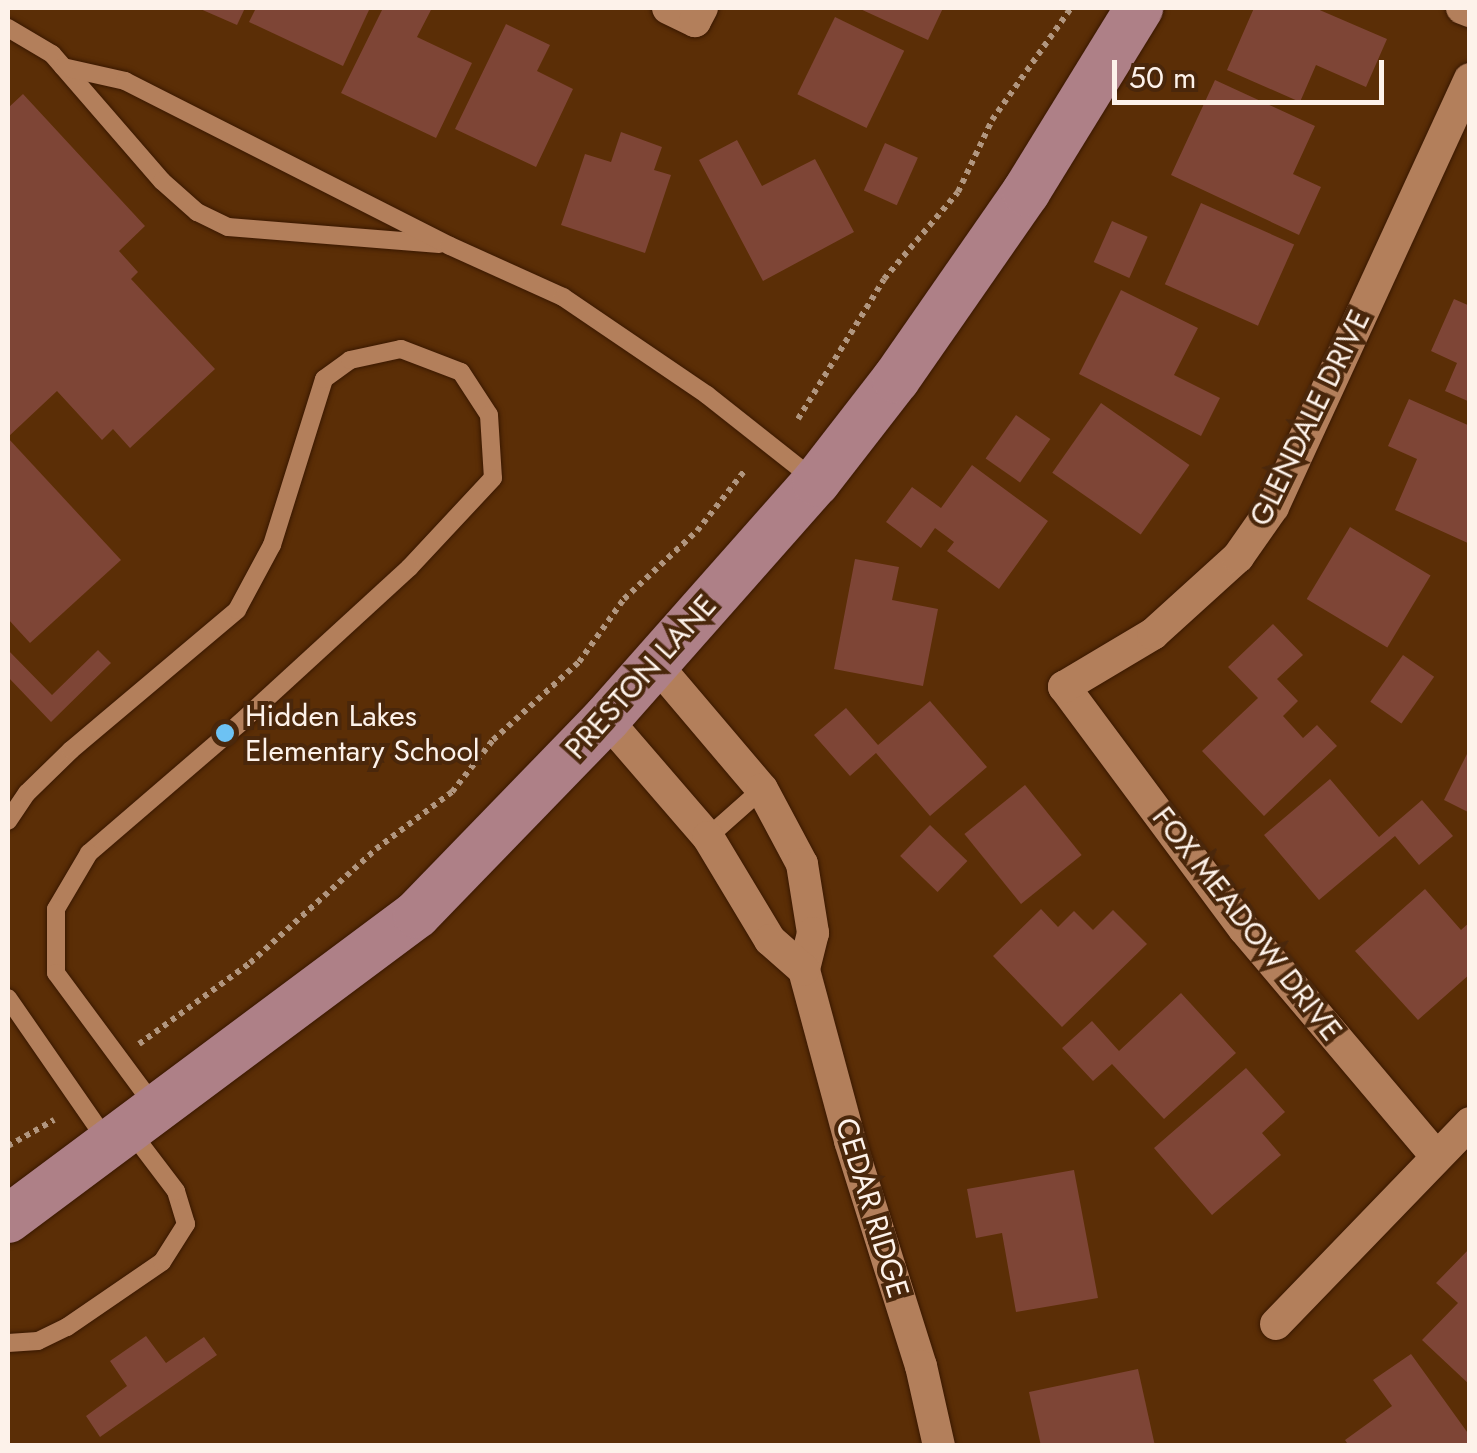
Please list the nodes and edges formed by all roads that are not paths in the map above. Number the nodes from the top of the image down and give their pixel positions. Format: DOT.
graph roads {
  1 [pos="1139,8"];
  2 [pos="1462,8"];
  3 [pos="1470,11"];
  4 [pos="8,28"];
  5 [pos="63,67"];
  6 [pos="1470,80"];
  7 [pos="450,246"];
  8 [pos="816,482"];
  9 [pos="655,664"];
  10 [pos="1064,686"];
  11 [pos="606,719"];
  12 [pos="762,790"];
  13 [pos="8,822"];
  14 [pos="708,837"];
  15 [pos="804,970"];
  16 [pos="8,998"];
  17 [pos="1470,1123"];
  18 [pos="132,1127"];
  19 [pos="1436,1156"];
  20 [pos="8,1219"];
  21 [pos="1276,1324"];
  22 [pos="8,1343"];
  23 [pos="938,1446"];
  1 -- 8 [label="street, PRESTON LANE"];
  2 -- 3 [label="street"];
  4 -- 5 [label="lane"];
  5 -- 7 [label="lane"];
  5 -- 7 [label="lane"];
  6 -- 10 [label="street, GLENDALE DRIVE"];
  7 -- 8 [label="lane"];
  8 -- 9 [label="street, PRESTON LANE"];
  9 -- 11 [label="street, PRESTON LANE"];
  9 -- 12 [label="street, CEDAR RIDGE"];
  10 -- 19 [label="street, FOX MEADOW DRIVE"];
  11 -- 14 [label="street"];
  11 -- 18 [label="street, PRESTON LANE"];
  12 -- 14 [label="lane"];
  12 -- 15 [label="street, CEDAR RIDGE"];
  13 -- 18 [label="lane"];
  14 -- 15 [label="street"];
  15 -- 23 [label="street, CEDAR RIDGE"];
  16 -- 18 [label="lane"];
  17 -- 19 [label="street"];
  18 -- 20 [label="street, PRESTON LANE"];
  18 -- 22 [label="lane"];
  19 -- 21 [label="street"];
}
